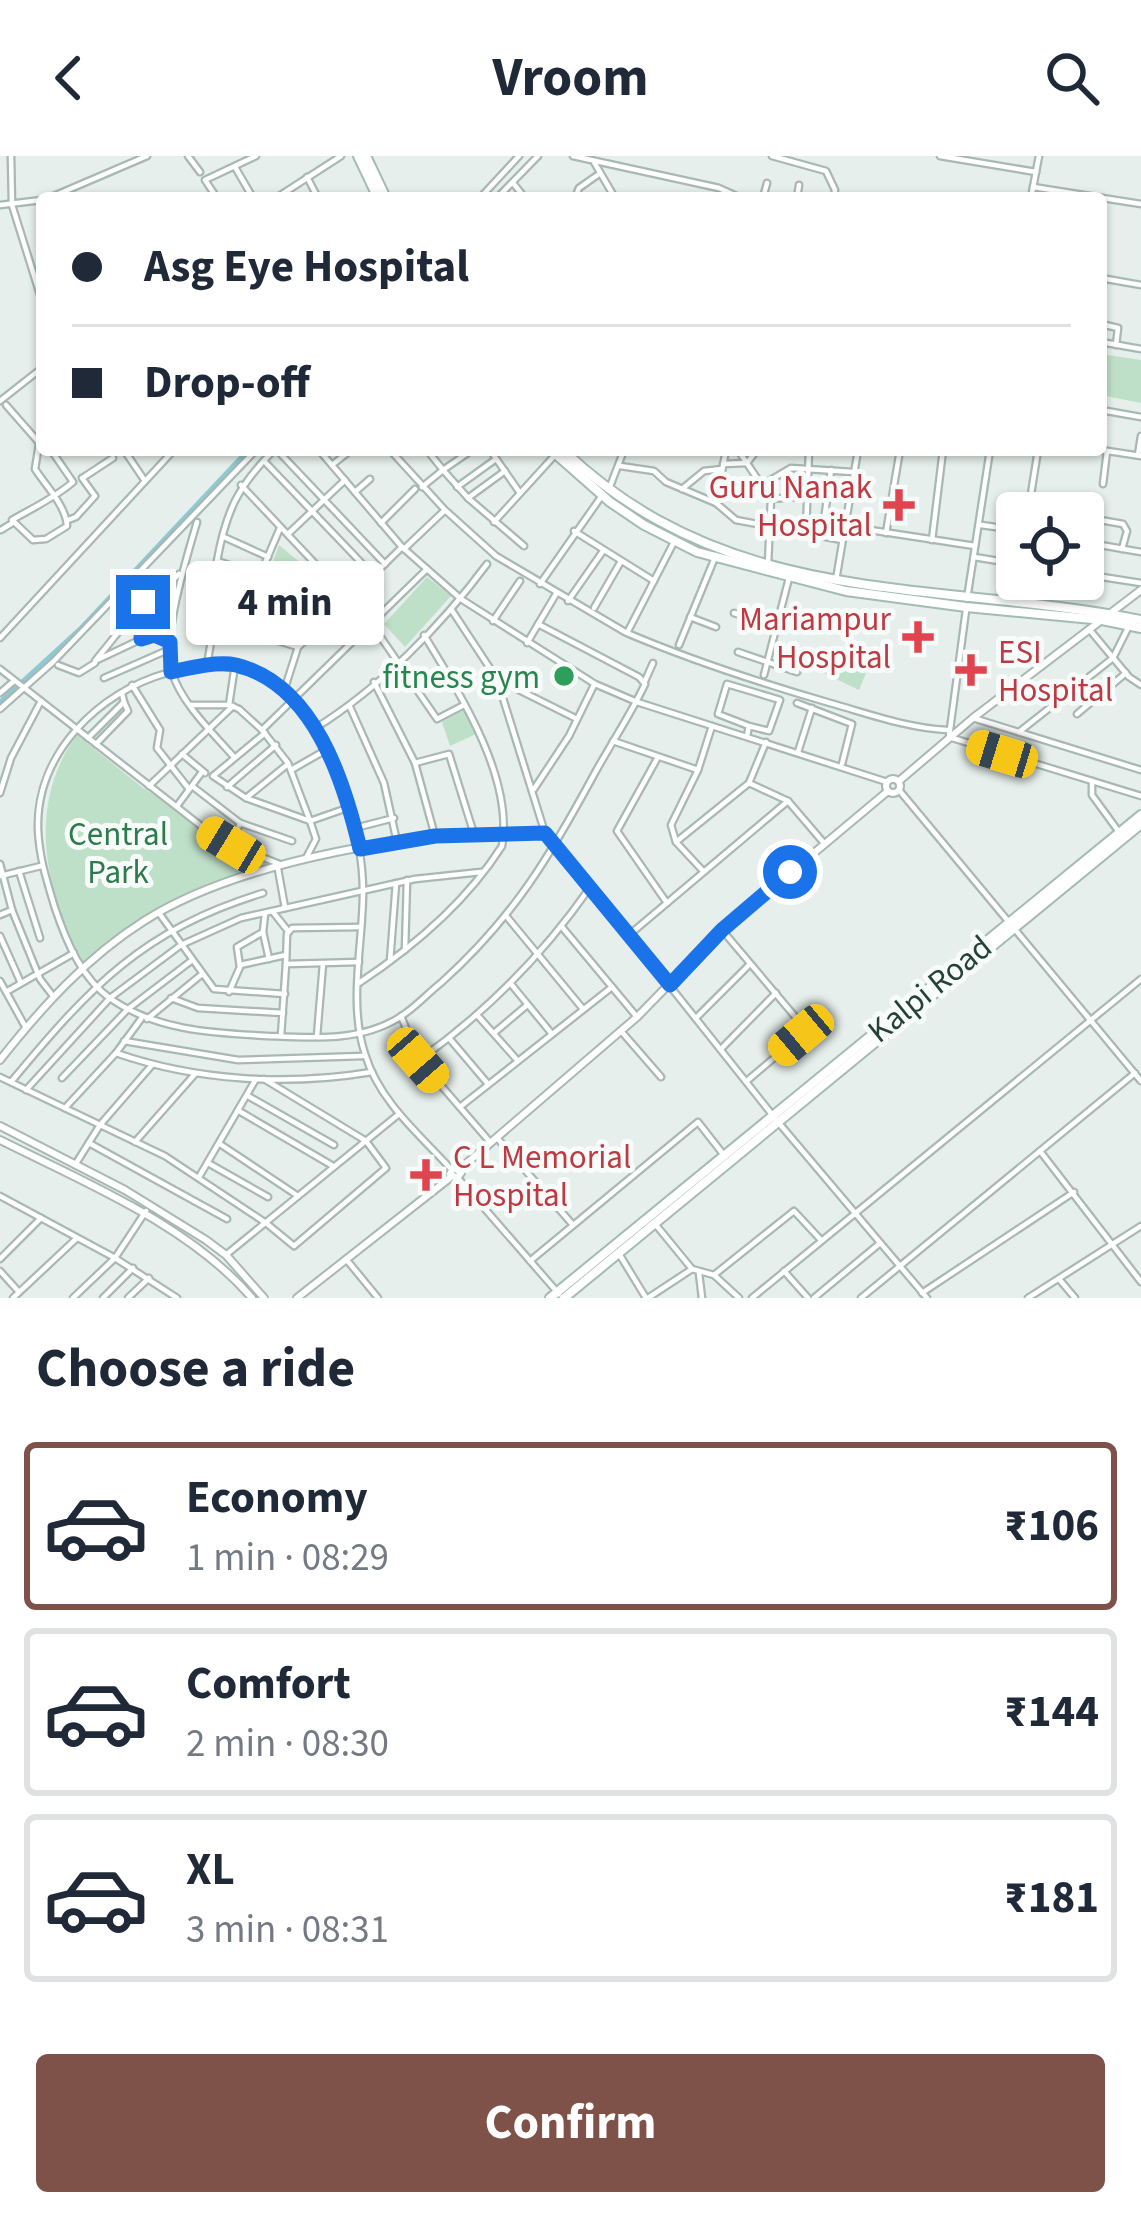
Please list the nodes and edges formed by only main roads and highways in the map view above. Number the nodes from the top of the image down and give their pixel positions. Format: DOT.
graph roads {
  1 [pos="362,156"];
  2 [pos="379,192"];
  3 [pos="563,456"];
  4 [pos="606,492"];
  5 [pos="716,554"];
  6 [pos="835,584"];
  7 [pos="1106,617"];
  8 [pos="1141,624"];
  9 [pos="1141,815"];
  10 [pos="1141,824"];
  11 [pos="1010,927"];
  12 [pos="776,1119"];
  13 [pos="559,1297"];
  1 -- 2 [label="main road"];
  3 -- 4 [label="main road"];
  4 -- 5 [label="main road"];
  4 -- 5 [label="main road"];
  5 -- 6 [label="main road"];
  5 -- 6 [label="main road"];
  6 -- 7 [label="main road"];
  7 -- 8 [label="main road"];
  7 -- 8 [label="main road"];
  9 -- 11 [label="main road, Kalpi Road"];
  10 -- 11 [label="main road, Kalpi Road"];
  11 -- 12 [label="main road, Kalpi Road"];
  12 -- 13 [label="main road, Kalpi Road"];
  12 -- 13 [label="main road, Kalpi Road"];
}
